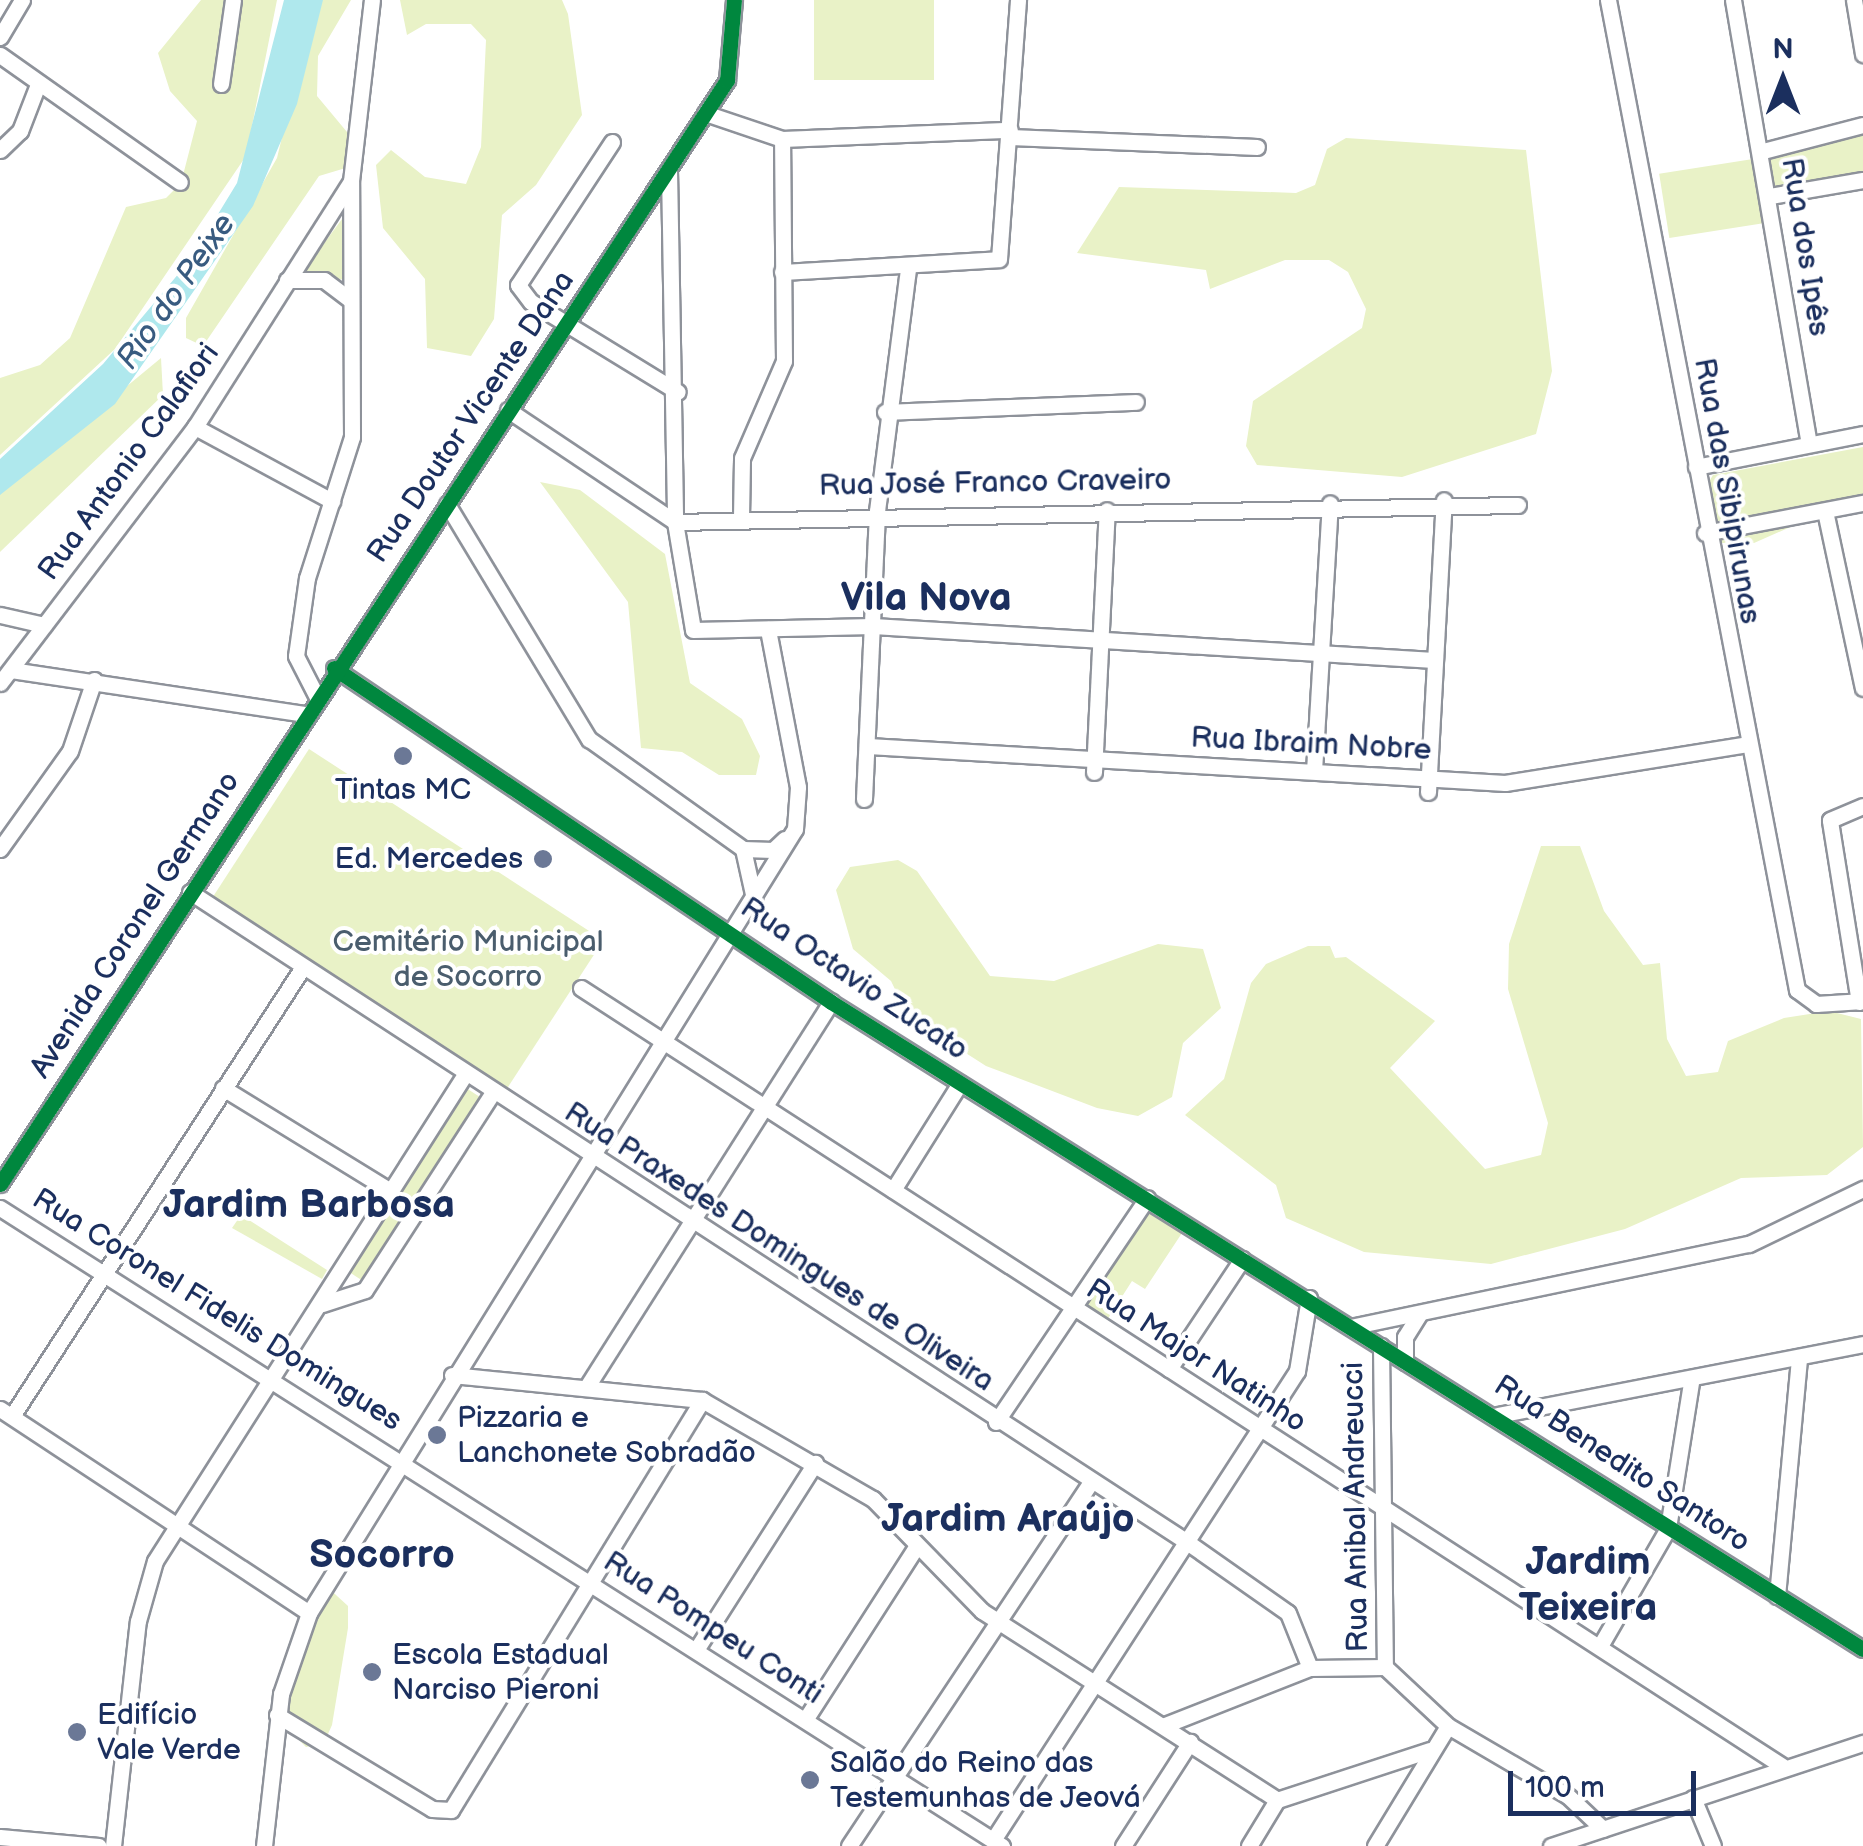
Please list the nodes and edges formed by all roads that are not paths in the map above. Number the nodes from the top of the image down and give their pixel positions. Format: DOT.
graph roads {
  1 [pos="22,0"];
  2 [pos="233,0"];
  3 [pos="372,0"];
  4 [pos="734,0"];
  5 [pos="1018,0"];
  6 [pos="1608,0"];
  7 [pos="1733,0"];
  8 [pos="1854,0"];
  9 [pos="0,37"];
  10 [pos="1863,54"];
  11 [pos="0,56"];
  12 [pos="221,84"];
  13 [pos="36,87"];
  14 [pos="705,112"];
  15 [pos="1863,125"];
  16 [pos="1010,134"];
  17 [pos="782,138"];
  18 [pos="612,142"];
  19 [pos="1257,147"];
  20 [pos="0,150"];
  21 [pos="1763,151"];
  22 [pos="669,168"];
  23 [pos="1863,180"];
  24 [pos="351,181"];
  25 [pos="180,182"];
  26 [pos="1770,196"];
  27 [pos="640,211"];
  28 [pos="670,221"];
  29 [pos="908,269"];
  30 [pos="782,272"];
  31 [pos="287,280"];
  32 [pos="349,299"];
  33 [pos="571,322"];
  34 [pos="678,392"];
  35 [pos="1136,402"];
  36 [pos="508,410"];
  37 [pos="886,412"];
  38 [pos="195,427"];
  39 [pos="1863,434"];
  40 [pos="1809,444"];
  41 [pos="1696,467"];
  42 [pos="332,500"];
  43 [pos="1444,500"];
  44 [pos="1330,503"];
  45 [pos="447,504"];
  46 [pos="1863,504"];
  47 [pos="1518,505"];
  48 [pos="1107,510"];
  49 [pos="876,511"];
  50 [pos="1825,511"];
  51 [pos="741,517"];
  52 [pos="674,522"];
  53 [pos="1704,533"];
  54 [pos="0,615"];
  55 [pos="44,626"];
  56 [pos="874,626"];
  57 [pos="768,629"];
  58 [pos="1097,643"];
  59 [pos="1322,652"];
  60 [pos="1434,660"];
  61 [pos="334,668"];
  62 [pos="6,676"];
  63 [pos="94,680"];
  64 [pos="1863,688"];
  65 [pos="317,697"];
  66 [pos="306,714"];
  67 [pos="1749,744"];
  68 [pos="868,746"];
  69 [pos="1095,766"];
  70 [pos="1314,771"];
  71 [pos="1428,785"];
  72 [pos="864,798"];
  73 [pos="1863,806"];
  74 [pos="795,830"];
  75 [pos="0,849"];
  76 [pos="743,849"];
  77 [pos="190,892"];
  78 [pos="756,904"];
  79 [pos="735,932"];
  80 [pos="301,970"];
  81 [pos="581,988"];
  82 [pos="831,1002"];
  83 [pos="1861,1002"];
  84 [pos="667,1042"];
  85 [pos="464,1076"];
  86 [pos="960,1083"];
  87 [pos="223,1088"];
  88 [pos="492,1094"];
  89 [pos="766,1109"];
  90 [pos="594,1156"];
  91 [pos="0,1184"];
  92 [pos="389,1190"];
  93 [pos="894,1190"];
  94 [pos="1863,1190"];
  95 [pos="1147,1198"];
  96 [pos="0,1208"];
  97 [pos="692,1223"];
  98 [pos="1242,1259"];
  99 [pos="103,1276"];
  100 [pos="325,1297"];
  101 [pos="1309,1298"];
  102 [pos="1075,1308"];
  103 [pos="1420,1313"];
  104 [pos="1350,1326"];
  105 [pos="1863,1344"];
  106 [pos="1381,1346"];
  107 [pos="1799,1359"];
  108 [pos="1405,1362"];
  109 [pos="1169,1368"];
  110 [pos="452,1375"];
  111 [pos="270,1382"];
  112 [pos="1691,1383"];
  113 [pos="588,1385"];
  114 [pos="702,1400"];
  115 [pos="6,1412"];
  116 [pos="1498,1415"];
  117 [pos="996,1422"];
  118 [pos="1255,1430"];
  119 [pos="406,1458"];
  120 [pos="815,1463"];
  121 [pos="1090,1483"];
  122 [pos="1385,1508"];
  123 [pos="174,1526"];
  124 [pos="1668,1528"];
  125 [pos="1188,1542"];
  126 [pos="916,1547"];
  127 [pos="592,1582"];
  128 [pos="1777,1596"];
  129 [pos="309,1613"];
  130 [pos="1000,1622"];
  131 [pos="1600,1646"];
  132 [pos="1863,1649"];
  133 [pos="696,1650"];
  134 [pos="1385,1667"];
  135 [pos="1310,1668"];
  136 [pos="1096,1680"];
  137 [pos="276,1715"];
  138 [pos="805,1720"];
  139 [pos="1165,1725"];
  140 [pos="1448,1726"];
  141 [pos="1190,1742"];
  142 [pos="1863,1743"];
  143 [pos="1430,1750"];
  144 [pos="1782,1766"];
  145 [pos="898,1780"];
  146 [pos="1693,1798"];
  147 [pos="1278,1800"];
  148 [pos="1603,1828"];
  149 [pos="0,1836"];
  150 [pos="997,1843"];
  151 [pos="99,1846"];
  152 [pos="113,1846"];
  153 [pos="264,1846"];
  154 [pos="849,1846"];
  155 [pos="1123,1846"];
  156 [pos="1249,1846"];
  157 [pos="1375,1846"];
  158 [pos="1551,1846"];
  159 [pos="1713,1846"];
  1 -- 9 [label="street"];
  2 -- 12 [label="street"];
  3 -- 24 [label="street"];
  4 -- 14 [label="street, Rua Doutor Vicente Dana"];
  5 -- 16 [label="street"];
  6 -- 41 [label="street, Rua das Sibipirunas"];
  7 -- 21 [label="street, Rua dos Ipês"];
  8 -- 10 [label="street"];
  11 -- 13 [label="street"];
  13 -- 20 [label="street"];
  13 -- 25 [label="street"];
  14 -- 17 [label="street"];
  14 -- 22 [label="street, Rua Doutor Vicente Dana"];
  15 -- 21 [label="street"];
  16 -- 17 [label="street"];
  16 -- 19 [label="street"];
  16 -- 29 [label="street"];
  17 -- 30 [label="street"];
  18 -- 33 [label="street"];
  21 -- 26 [label="street, Rua dos Ipês"];
  22 -- 27 [label="street, Rua Doutor Vicente Dana"];
  22 -- 28 [label="street"];
  23 -- 26 [label="street"];
  24 -- 31 [label="street, Rua Antonio Calafiori"];
  24 -- 32 [label="street"];
  26 -- 40 [label="street, Rua dos Ipês"];
  27 -- 28 [label="street"];
  27 -- 33 [label="street, Rua Doutor Vicente Dana"];
  28 -- 34 [label="street"];
  29 -- 30 [label="street"];
  29 -- 37 [label="street"];
  30 -- 51 [label="street"];
  31 -- 32 [label="street"];
  31 -- 38 [label="street, Rua Antonio Calafiori"];
  32 -- 42 [label="street"];
  33 -- 34 [label="street"];
  33 -- 36 [label="street, Rua Doutor Vicente Dana"];
  34 -- 52 [label="street"];
  35 -- 37 [label="street"];
  36 -- 45 [label="street, Rua Doutor Vicente Dana"];
  36 -- 52 [label="street"];
  37 -- 49 [label="street"];
  38 -- 42 [label="street"];
  38 -- 55 [label="street, Rua Antonio Calafiori"];
  39 -- 40 [label="street"];
  40 -- 41 [label="street"];
  41 -- 53 [label="street, Rua das Sibipirunas"];
  42 -- 65 [label="street"];
  43 -- 44 [label="street, Rua José Franco Craveiro"];
  43 -- 47 [label="street, Rua José Franco Craveiro"];
  43 -- 60 [label="street"];
  44 -- 48 [label="street, Rua José Franco Craveiro"];
  44 -- 59 [label="street"];
  45 -- 61 [label="street, Rua Doutor Vicente Dana"];
  45 -- 76 [label="street"];
  46 -- 50 [label="street"];
  48 -- 49 [label="street, Rua José Franco Craveiro"];
  48 -- 58 [label="street"];
  49 -- 51 [label="street, Rua José Franco Craveiro"];
  49 -- 56 [label="street"];
  50 -- 53 [label="street"];
  50 -- 64 [label="street"];
  51 -- 52 [label="street, Rua José Franco Craveiro"];
  52 -- 57 [label="street"];
  53 -- 67 [label="street, Rua das Sibipirunas"];
  54 -- 55 [label="street"];
  55 -- 62 [label="street, Rua Antonio Calafiori"];
  56 -- 57 [label="street"];
  56 -- 58 [label="street"];
  56 -- 68 [label="street"];
  57 -- 74 [label="street"];
  58 -- 59 [label="street"];
  58 -- 69 [label="street"];
  59 -- 60 [label="street"];
  59 -- 70 [label="street"];
  60 -- 71 [label="street"];
  61 -- 65 [label="street, Rua Doutor Vicente Dana"];
  61 -- 79 [label="street, Rua Octavio Zucato"];
  62 -- 63 [label="street"];
  63 -- 66 [label="street"];
  63 -- 75 [label="street"];
  65 -- 66 [label="street, Avenida Coronel Germano"];
  66 -- 77 [label="street, Avenida Coronel Germano"];
  67 -- 71 [label="street, Rua Ibraim Nobre"];
  67 -- 83 [label="street, Rua das Sibipirunas"];
  68 -- 69 [label="street, Rua Ibraim Nobre"];
  68 -- 72 [label="street"];
  69 -- 70 [label="street, Rua Ibraim Nobre"];
  70 -- 71 [label="street, Rua Ibraim Nobre"];
  73 -- 83 [label="street"];
  74 -- 76 [label="street"];
  74 -- 78 [label="street"];
  76 -- 78 [label="street"];
  77 -- 80 [label="street, Rua Praxedes Domingues de Oliveira"];
  77 -- 91 [label="street, Avenida Coronel Germano"];
  78 -- 79 [label="street"];
  79 -- 82 [label="street, Rua Octavio Zucato"];
  79 -- 84 [label="street"];
  80 -- 85 [label="street, Rua Praxedes Domingues de Oliveira"];
  80 -- 87 [label="street"];
  81 -- 84 [label="street, Rua Major Natinho"];
  82 -- 86 [label="street, Rua Octavio Zucato"];
  82 -- 89 [label="street"];
  84 -- 89 [label="street, Rua Major Natinho"];
  84 -- 90 [label="street"];
  85 -- 88 [label="street, Rua Praxedes Domingues de Oliveira"];
  85 -- 92 [label="street"];
  86 -- 93 [label="street"];
  86 -- 95 [label="street, Rua Octavio Zucato"];
  87 -- 92 [label="street"];
  87 -- 99 [label="street"];
  88 -- 90 [label="street, Rua Praxedes Domingues de Oliveira"];
  88 -- 100 [label="street"];
  89 -- 93 [label="street, Rua Major Natinho"];
  89 -- 97 [label="street"];
  90 -- 97 [label="street, Rua Praxedes Domingues de Oliveira"];
  90 -- 110 [label="street"];
  92 -- 100 [label="street"];
  93 -- 102 [label="street, Rua Major Natinho"];
  94 -- 103 [label="street"];
  95 -- 98 [label="street, Rua Octavio Zucato"];
  95 -- 102 [label="street"];
  96 -- 99 [label="street, Rua Coronel Fidelis Domingues"];
  97 -- 113 [label="street"];
  97 -- 117 [label="street, Rua Praxedes Domingues de Oliveira"];
  98 -- 101 [label="street, Rua Octavio Zucato"];
  98 -- 109 [label="street"];
  99 -- 111 [label="street, Rua Coronel Fidelis Domingues"];
  99 -- 115 [label="street"];
  100 -- 111 [label="street"];
  101 -- 104 [label="street, Rua Octavio Zucato"];
  101 -- 118 [label="street"];
  102 -- 109 [label="street, Rua Major Natinho"];
  102 -- 117 [label="street"];
  103 -- 104 [label="street"];
  103 -- 108 [label="street"];
  104 -- 106 [label="street, Rua Benedito Santoro"];
  105 -- 107 [label="street"];
  106 -- 108 [label="street, Rua Benedito Santoro"];
  106 -- 122 [label="street, Rua Anibal Andreucci"];
  107 -- 112 [label="street"];
  107 -- 128 [label="street"];
  108 -- 116 [label="street, Rua Benedito Santoro"];
  109 -- 118 [label="street, Rua Major Natinho"];
  110 -- 113 [label="street"];
  110 -- 119 [label="street"];
  111 -- 119 [label="street, Rua Coronel Fidelis Domingues"];
  111 -- 123 [label="street"];
  112 -- 116 [label="street"];
  112 -- 124 [label="street"];
  113 -- 114 [label="street"];
  114 -- 120 [label="street"];
  114 -- 127 [label="street"];
  115 -- 123 [label="street"];
  116 -- 124 [label="street, Rua Benedito Santoro"];
  117 -- 121 [label="street, Rua Praxedes Domingues de Oliveira"];
  118 -- 122 [label="street, Rua Major Natinho"];
  118 -- 125 [label="street"];
  119 -- 127 [label="street, Rua Pompeu Conti"];
  119 -- 129 [label="street"];
  120 -- 126 [label="street"];
  120 -- 133 [label="street"];
  121 -- 125 [label="street, Rua Praxedes Domingues de Oliveira"];
  121 -- 130 [label="street"];
  122 -- 131 [label="street, Rua Major Natinho"];
  122 -- 134 [label="street, Rua Anibal Andreucci"];
  123 -- 129 [label="street"];
  123 -- 152 [label="street"];
  124 -- 128 [label="street, Rua Benedito Santoro"];
  124 -- 131 [label="street"];
  125 -- 135 [label="street, Rua Praxedes Domingues de Oliveira"];
  125 -- 136 [label="street"];
  126 -- 130 [label="street"];
  126 -- 138 [label="street"];
  127 -- 133 [label="street, Rua Pompeu Conti"];
  127 -- 137 [label="street"];
  128 -- 132 [label="street, Rua Benedito Santoro"];
  129 -- 137 [label="street"];
  130 -- 136 [label="street"];
  130 -- 145 [label="street"];
  131 -- 144 [label="street, Rua Major Natinho"];
  133 -- 138 [label="street, Rua Pompeu Conti"];
  134 -- 135 [label="street"];
  134 -- 140 [label="street"];
  135 -- 139 [label="street"];
  136 -- 139 [label="street"];
  136 -- 150 [label="street"];
  137 -- 153 [label="street"];
  138 -- 145 [label="street, Rua Pompeu Conti"];
  139 -- 141 [label="street"];
  140 -- 143 [label="street"];
  140 -- 148 [label="street"];
  141 -- 147 [label="street"];
  141 -- 155 [label="street"];
  142 -- 144 [label="street"];
  143 -- 147 [label="street"];
  143 -- 157 [label="street"];
  144 -- 146 [label="street"];
  145 -- 150 [label="street, Rua Pompeu Conti"];
  145 -- 154 [label="street"];
  146 -- 148 [label="street"];
  146 -- 159 [label="street"];
  147 -- 156 [label="street"];
  148 -- 158 [label="street"];
  149 -- 151 [label="street"];
}
